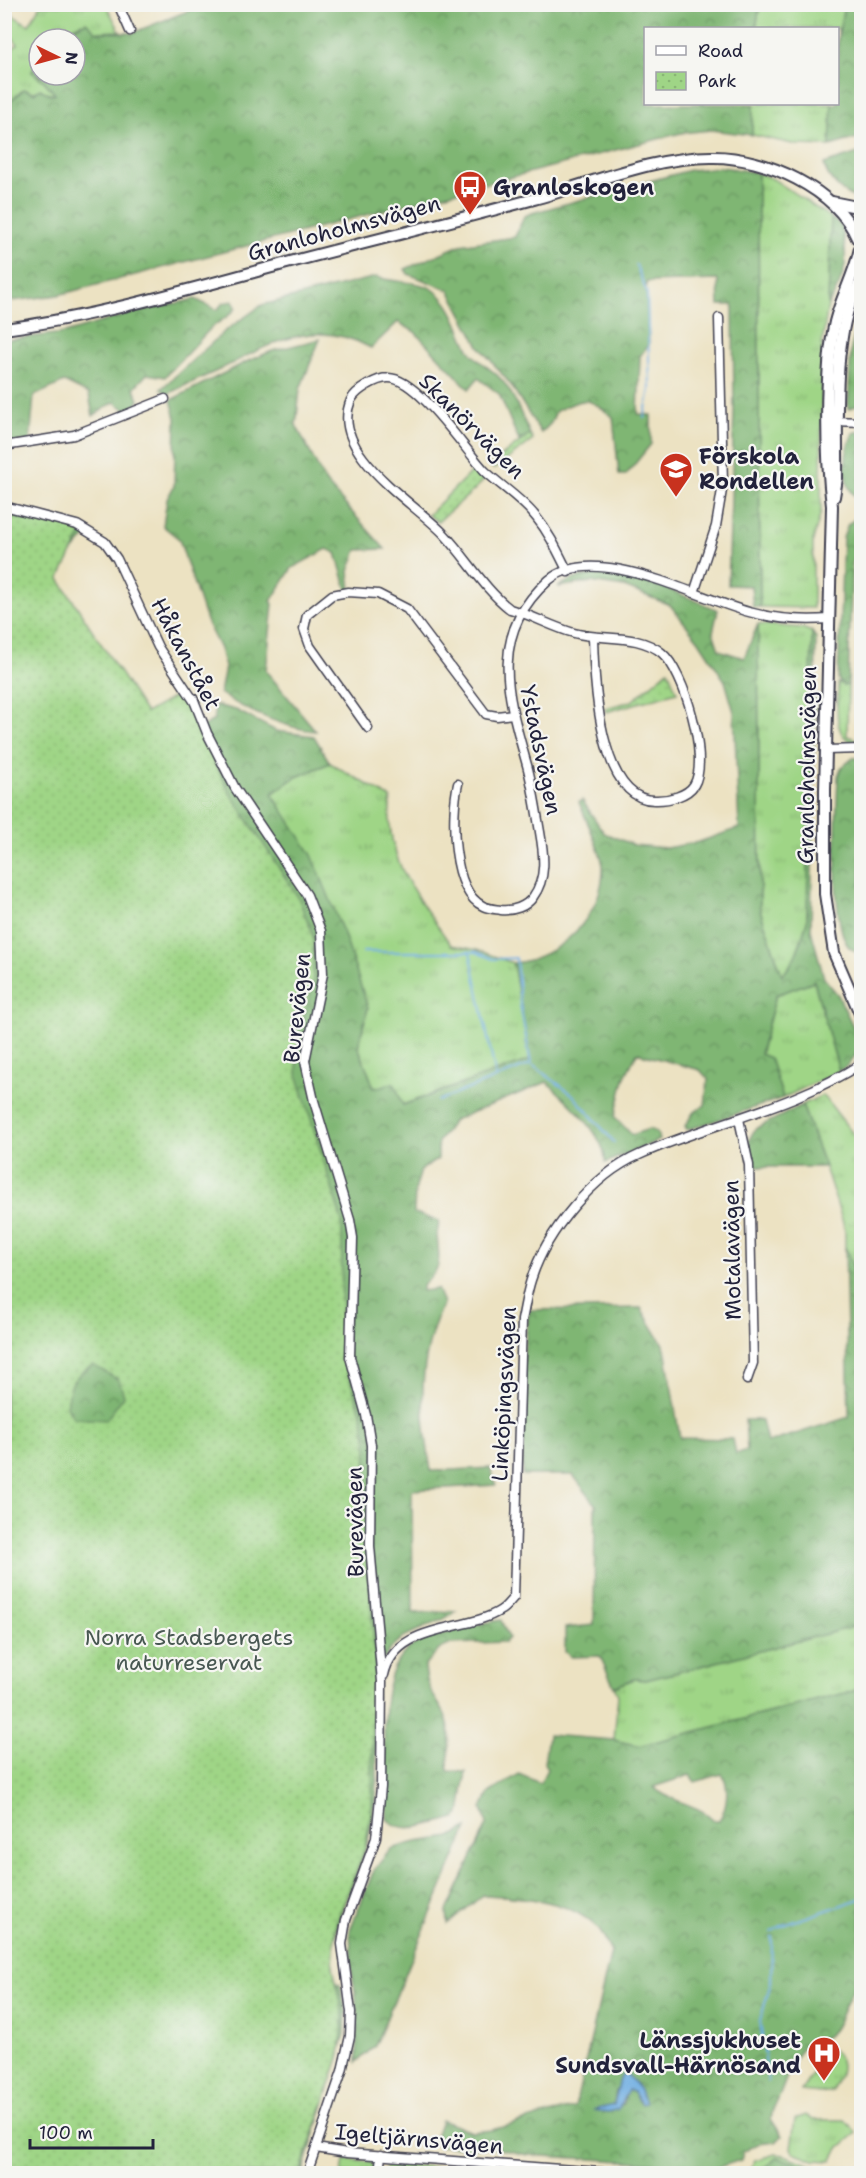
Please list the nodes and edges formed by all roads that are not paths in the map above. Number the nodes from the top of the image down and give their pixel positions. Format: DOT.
graph roads {
  1 [pos="118,4"];
  2 [pos="130,32"];
  3 [pos="826,200"];
  4 [pos="861,208"];
  5 [pos="861,222"];
  6 [pos="859,245"];
  7 [pos="861,280"];
  8 [pos="719,318"];
  9 [pos="4,329"];
  10 [pos="165,399"];
  11 [pos="834,422"];
  12 [pos="861,422"];
  13 [pos="4,446"];
  14 [pos="4,506"];
  15 [pos="568,572"];
  16 [pos="694,593"];
  17 [pos="520,612"];
  18 [pos="829,619"];
  19 [pos="593,637"];
  20 [pos="513,714"];
  21 [pos="368,728"];
  22 [pos="861,749"];
  23 [pos="826,750"];
  24 [pos="458,784"];
  25 [pos="295,874"];
  26 [pos="861,1018"];
  27 [pos="861,1063"];
  28 [pos="739,1119"];
  29 [pos="747,1380"];
  30 [pos="382,1682"];
  31 [pos="316,2148"];
  32 [pos="381,2155"];
  33 [pos="307,2174"];
  34 [pos="379,2174"];
  35 [pos="626,2174"];
  1 -- 2 [label="street"];
  3 -- 4 [label="street, Granloholmsvägen"];
  3 -- 6 [label="street, Granloholmsvägen"];
  3 -- 9 [label="street, Granloholmsvägen"];
  5 -- 6 [label="street"];
  6 -- 11 [label="street, Granloholmsvägen"];
  7 -- 11 [label="street, Granloholmsvägen"];
  8 -- 16 [label="street"];
  10 -- 13 [label="street"];
  11 -- 12 [label="street"];
  11 -- 18 [label="street, Granloholmsvägen"];
  14 -- 25 [label="street, Håkanstået"];
  15 -- 16 [label="street, Ystadsvägen"];
  15 -- 17 [label="street, Ystadsvägen"];
  15 -- 17 [label="street, Skanörvägen"];
  16 -- 18 [label="street, Ystadsvägen"];
  17 -- 19 [label="street"];
  17 -- 20 [label="street, Ystadsvägen"];
  18 -- 23 [label="street, Granloholmsvägen"];
  19 -- 19 [label="street"];
  20 -- 21 [label="street"];
  20 -- 24 [label="street, Ystadsvägen"];
  22 -- 23 [label="street"];
  23 -- 26 [label="street, Granloholmsvägen"];
  25 -- 30 [label="street, Burevägen"];
  27 -- 28 [label="street, Linköpingsvägen"];
  28 -- 29 [label="street, Motalavägen"];
  28 -- 30 [label="street, Linköpingsvägen"];
  30 -- 31 [label="street, Burevägen"];
  31 -- 32 [label="street, Igeltjärnsvägen"];
  31 -- 33 [label="street, Burevägen"];
  32 -- 34 [label="street"];
  32 -- 35 [label="street, Igeltjärnsvägen"];
}
